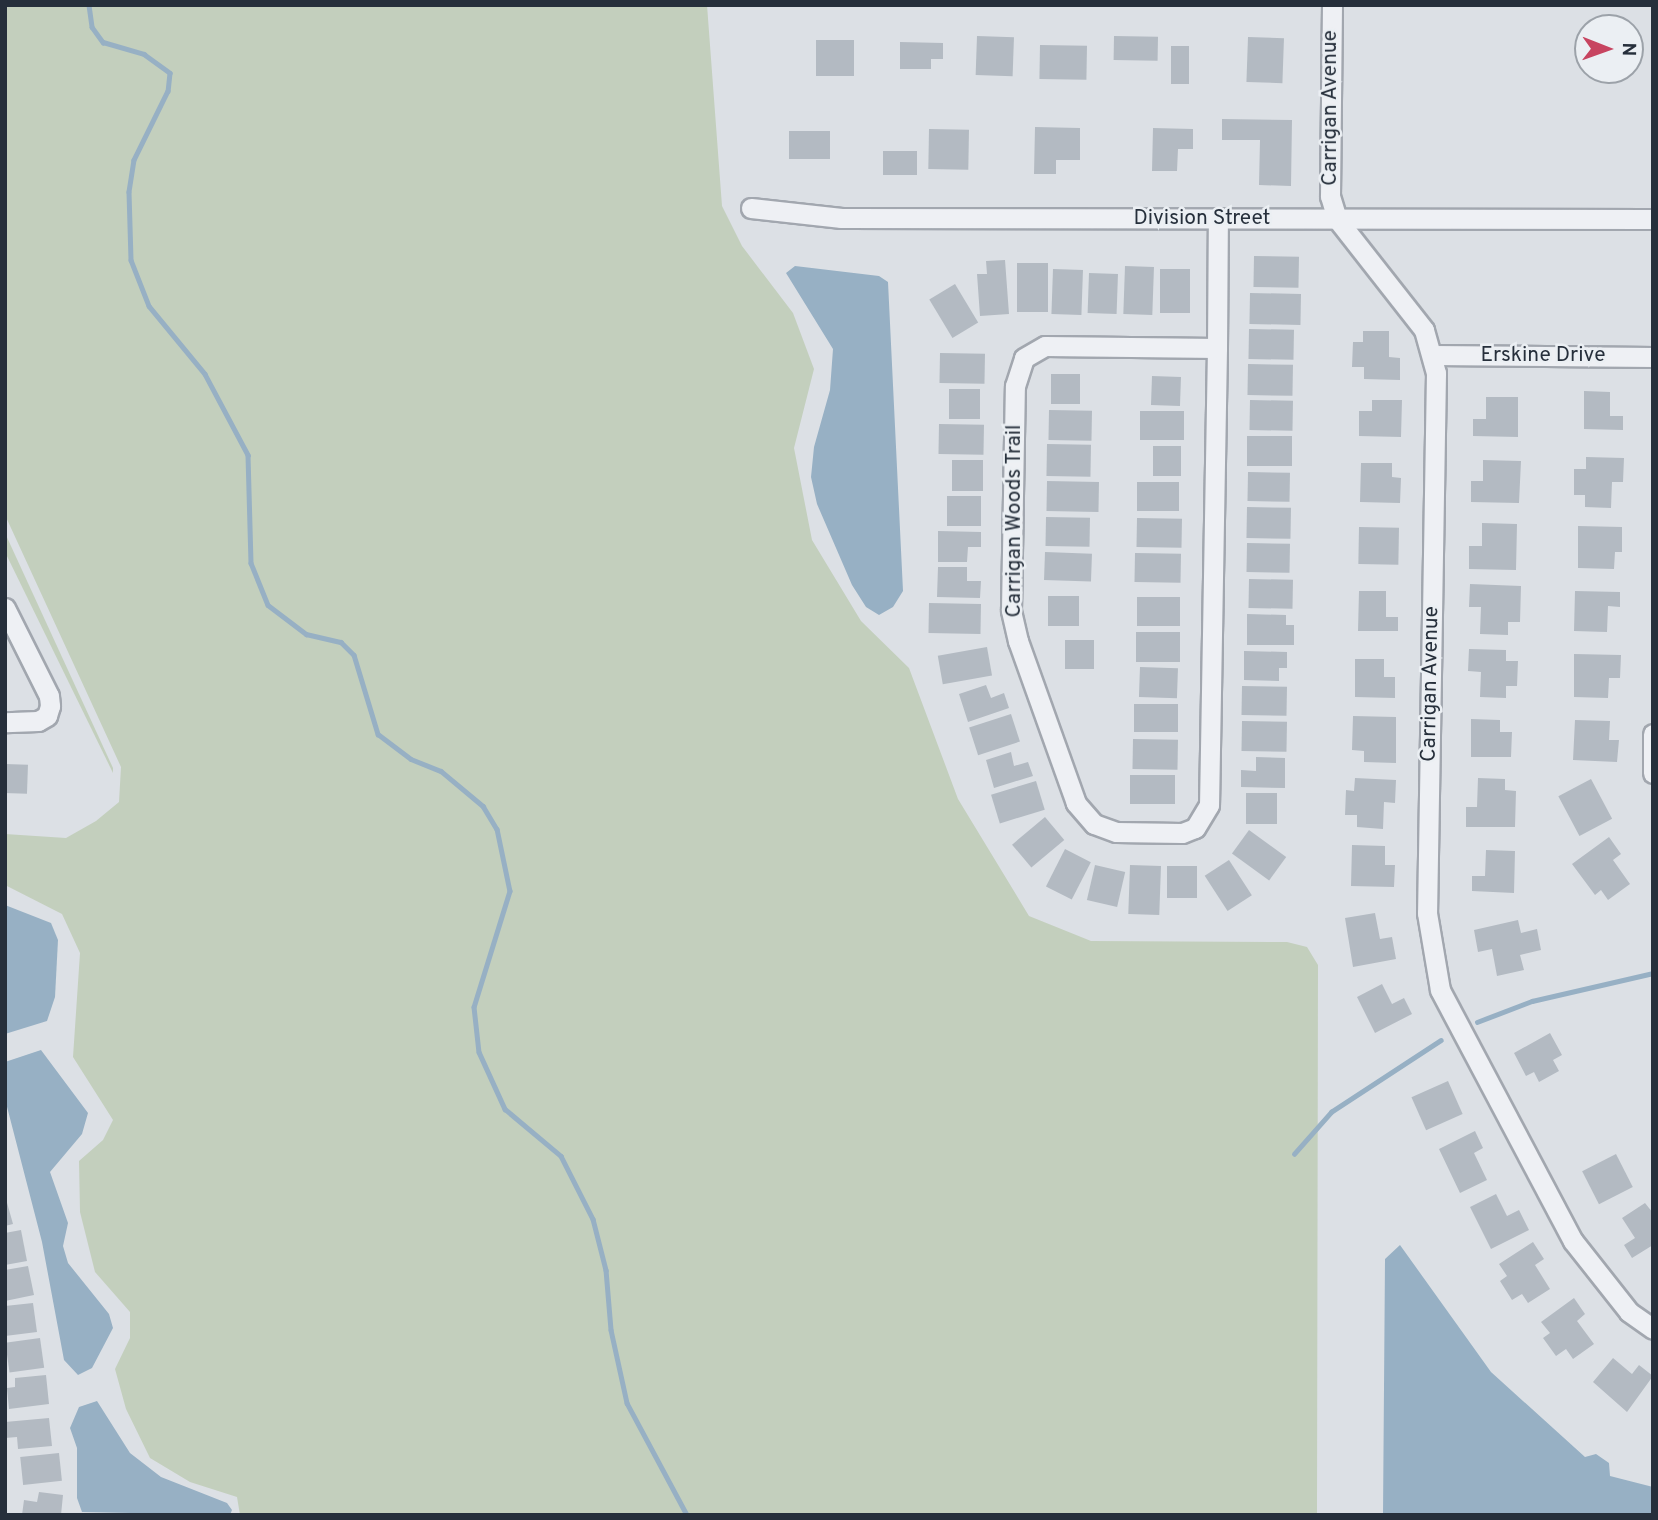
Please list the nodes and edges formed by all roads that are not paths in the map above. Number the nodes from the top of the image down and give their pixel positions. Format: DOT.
graph roads {
  1 [pos="1332,5"];
  2 [pos="751,208"];
  3 [pos="1218,219"];
  4 [pos="1337,219"];
  5 [pos="1653,219"];
  6 [pos="1217,348"];
  7 [pos="1433,355"];
  8 [pos="1653,356"];
  9 [pos="5,608"];
  10 [pos="5,722"];
  11 [pos="1653,734"];
  12 [pos="1653,773"];
  13 [pos="1653,1329"];
  1 -- 4 [label="street, Carrigan Avenue"];
  2 -- 3 [label="street, Division Street"];
  3 -- 4 [label="street, Division Street"];
  3 -- 6 [label="street, Carrigan Woods Trail"];
  4 -- 5 [label="street, Division Street"];
  4 -- 7 [label="street, Carrigan Avenue"];
  6 -- 6 [label="street, Carrigan Woods Trail"];
  7 -- 8 [label="street, Erskine Drive"];
  7 -- 13 [label="street, Carrigan Avenue"];
  9 -- 10 [label="street"];
  11 -- 12 [label="street"];
}
